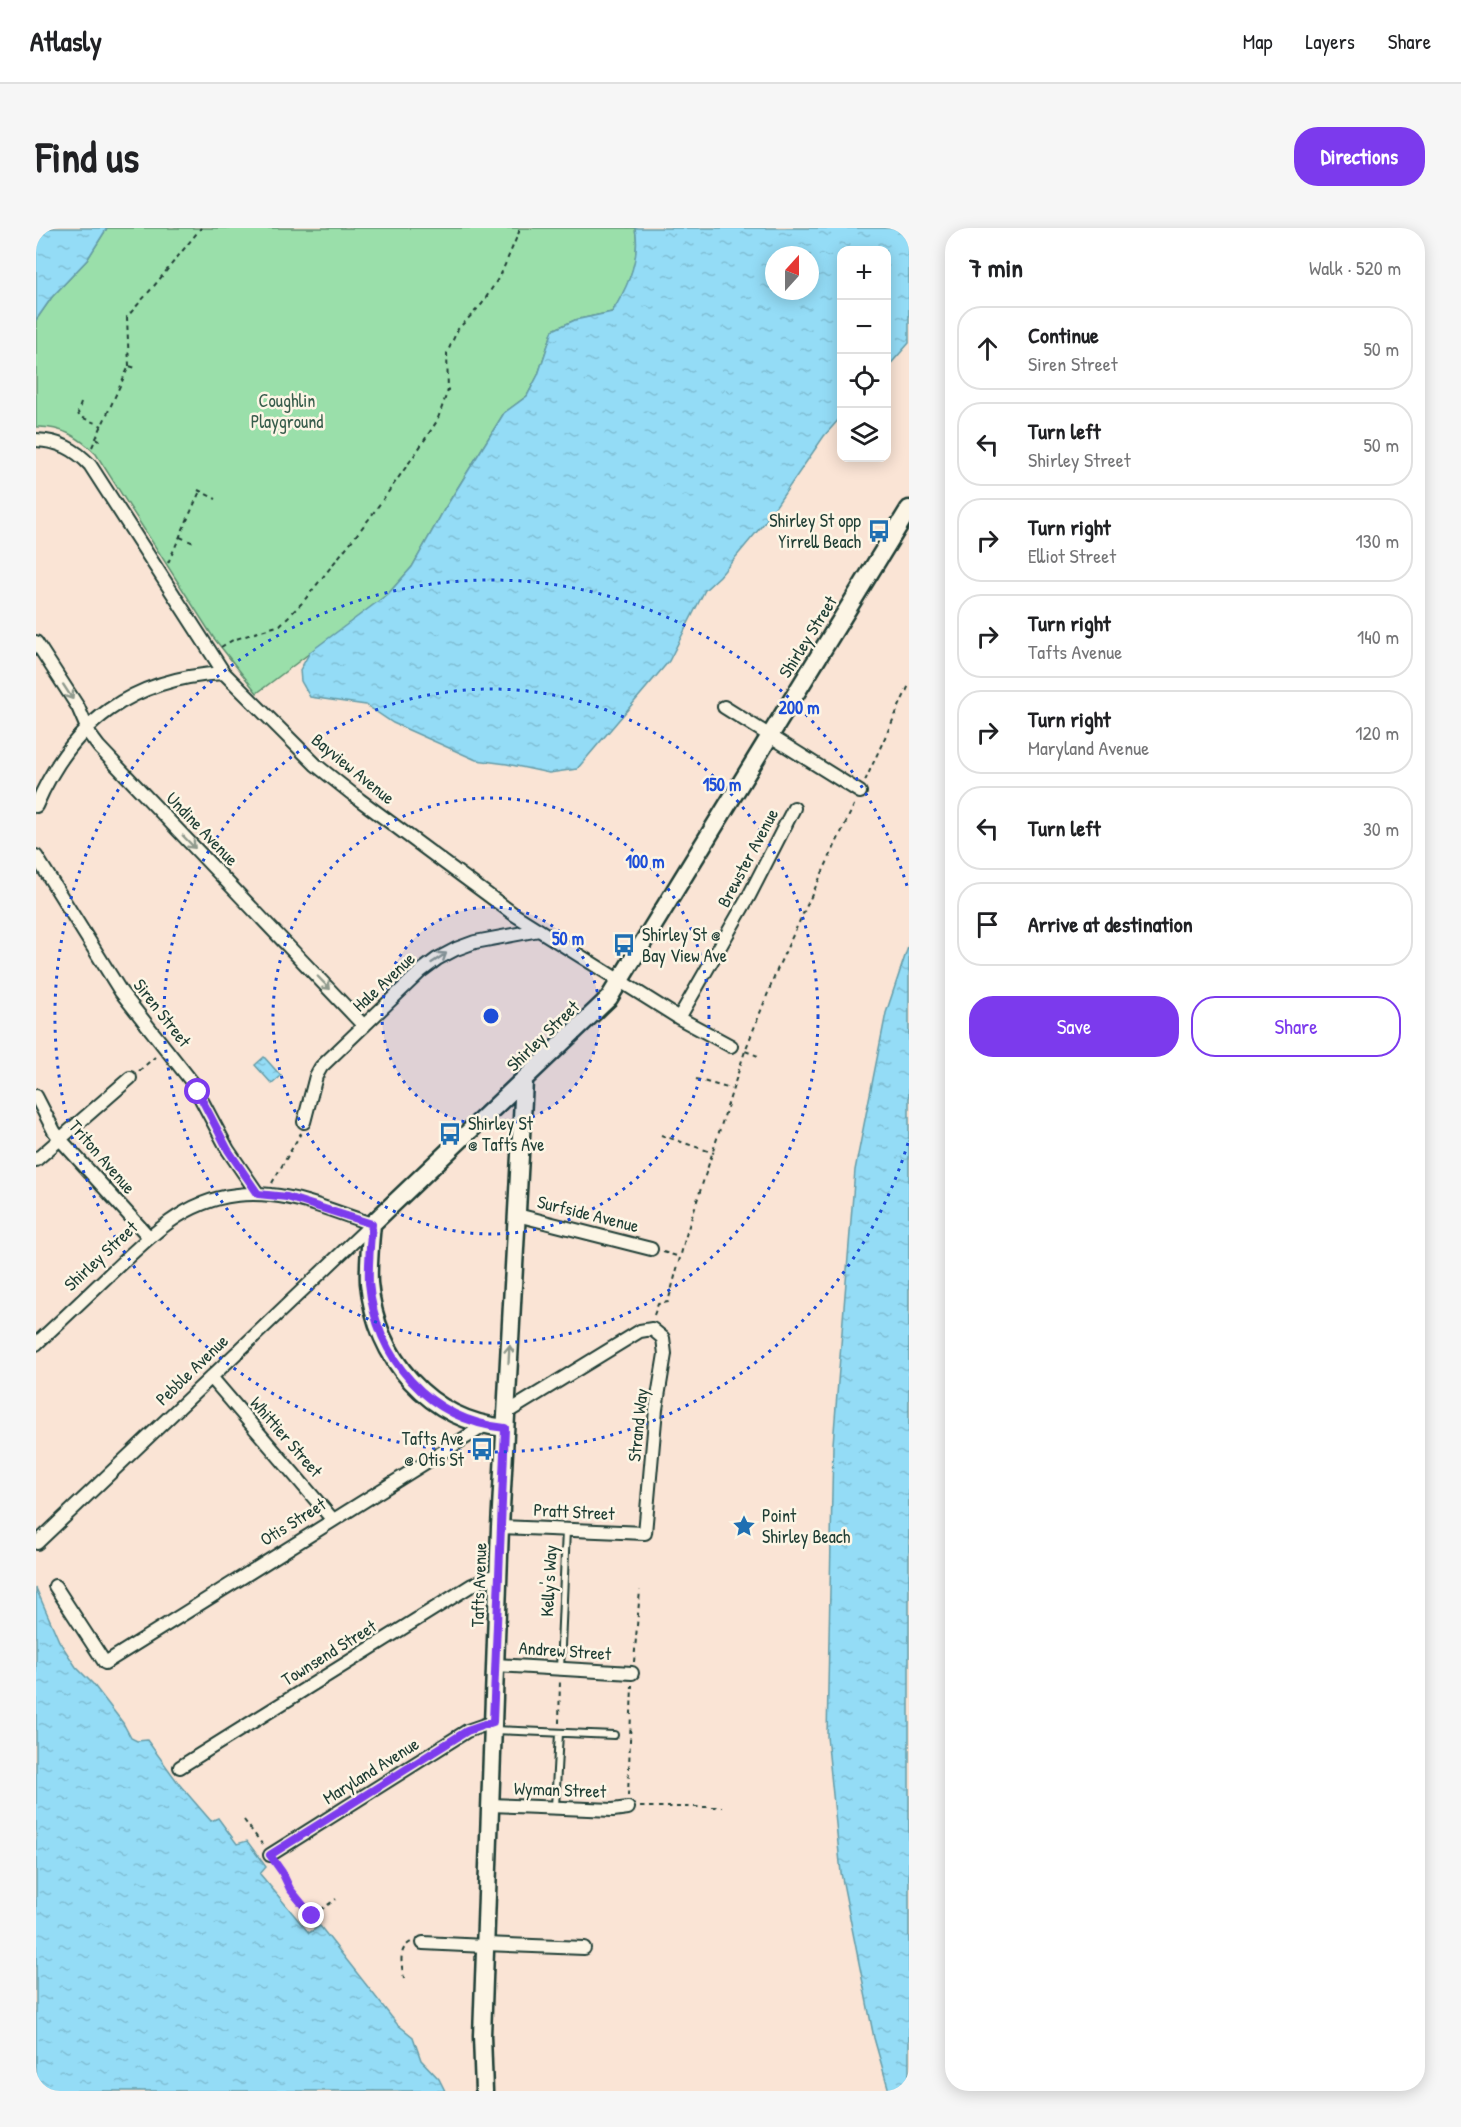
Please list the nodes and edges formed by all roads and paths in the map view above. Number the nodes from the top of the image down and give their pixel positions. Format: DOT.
graph roads {
  1 [pos="201,228"];
  2 [pos="519,228"];
  3 [pos="129,366"];
  4 [pos="136,368"];
  5 [pos="81,403"];
  6 [pos="102,426"];
  7 [pos="96,438"];
  8 [pos="36,440"];
  9 [pos="103,442"];
  10 [pos="86,461"];
  11 [pos="216,499"];
  12 [pos="909,509"];
  13 [pos="180,537"];
  14 [pos="196,544"];
  15 [pos="162,576"];
  16 [pos="36,642"];
  17 [pos="211,654"];
  18 [pos="224,673"];
  19 [pos="909,685"];
  20 [pos="724,707"];
  21 [pos="87,728"];
  22 [pos="770,735"];
  23 [pos="858,798"];
  24 [pos="36,806"];
  25 [pos="794,808"];
  26 [pos="36,856"];
  27 [pos="539,930"];
  28 [pos="620,980"];
  29 [pos="679,1018"];
  30 [pos="364,1026"];
  31 [pos="731,1046"];
  32 [pos="745,1051"];
  33 [pos="159,1054"];
  34 [pos="758,1056"];
  35 [pos="147,1064"];
  36 [pos="130,1078"];
  37 [pos="696,1079"];
  38 [pos="524,1081"];
  39 [pos="732,1090"];
  40 [pos="36,1096"];
  41 [pos="304,1122"];
  42 [pos="661,1135"];
  43 [pos="60,1139"];
  44 [pos="714,1152"];
  45 [pos="36,1160"];
  46 [pos="274,1179"];
  47 [pos="258,1194"];
  48 [pos="517,1215"];
  49 [pos="372,1224"];
  50 [pos="149,1237"];
  51 [pos="651,1249"];
  52 [pos="680,1257"];
  53 [pos="658,1304"];
  54 [pos="36,1344"];
  55 [pos="211,1377"];
  56 [pos="506,1420"];
  57 [pos="484,1426"];
  58 [pos="333,1520"];
  59 [pos="500,1527"];
  60 [pos="566,1530"];
  61 [pos="645,1533"];
  62 [pos="37,1543"];
  63 [pos="498,1575"];
  64 [pos="56,1586"];
  65 [pos="640,1590"];
  66 [pos="495,1665"];
  67 [pos="560,1669"];
  68 [pos="632,1673"];
  69 [pos="493,1726"];
  70 [pos="559,1733"];
  71 [pos="614,1735"];
  72 [pos="180,1767"];
  73 [pos="490,1805"];
  74 [pos="555,1807"];
  75 [pos="722,1807"];
  76 [pos="628,1808"];
  77 [pos="244,1820"];
  78 [pos="270,1855"];
  79 [pos="336,1899"];
  80 [pos="423,1943"];
  81 [pos="485,1945"];
  82 [pos="584,1948"];
  83 [pos="404,1980"];
  84 [pos="484,2091"];
  1 -- 3 [label="path"];
  2 -- 17 [label="path"];
  3 -- 4 [label="path"];
  3 -- 6 [label="path"];
  5 -- 6 [label="path"];
  6 -- 7 [label="path"];
  7 -- 9 [label="path"];
  7 -- 10 [label="path"];
  8 -- 10 [label="street, Bayview Avenue"];
  10 -- 15 [label="street, Bayview Avenue"];
  11 -- 13 [label="path"];
  12 -- 22 [label="main road, Shirley Street"];
  13 -- 14 [label="path"];
  13 -- 15 [label="path"];
  15 -- 17 [label="street, Bayview Avenue"];
  16 -- 21 [label="street, Undine Avenue, one-way"];
  17 -- 18 [label="street, Bayview Avenue"];
  18 -- 21 [label="street"];
  18 -- 27 [label="street, Bayview Avenue"];
  19 -- 23 [label="path"];
  20 -- 22 [label="street"];
  21 -- 24 [label="street"];
  21 -- 30 [label="street, Undine Avenue, one-way"];
  22 -- 23 [label="street"];
  22 -- 28 [label="main road, Shirley Street"];
  23 -- 32 [label="path"];
  25 -- 29 [label="street, Brewster Avenue"];
  26 -- 47 [label="street, Siren Street"];
  27 -- 28 [label="street, Bayview Avenue"];
  30 -- 27 [label="street, Hale Avenue, one-way"];
  28 -- 29 [label="street, Bayview Avenue"];
  28 -- 38 [label="main road, Shirley Street"];
  29 -- 31 [label="street, Bayview Avenue"];
  30 -- 41 [label="street, Hale Avenue"];
  31 -- 32 [label="path"];
  32 -- 34 [label="path"];
  32 -- 39 [label="path"];
  33 -- 35 [label="path"];
  36 -- 43 [label="street"];
  37 -- 39 [label="path"];
  38 -- 48 [label="main road, Tafts Avenue"];
  38 -- 49 [label="main road, Shirley Street"];
  39 -- 44 [label="path"];
  40 -- 43 [label="street, Triton Avenue"];
  41 -- 46 [label="path"];
  42 -- 44 [label="path"];
  43 -- 45 [label="street"];
  43 -- 50 [label="street, Triton Avenue"];
  44 -- 52 [label="path"];
  47 -- 49 [label="street, Shirley Street"];
  47 -- 50 [label="street, Shirley Street"];
  48 -- 51 [label="street, Surfside Avenue"];
  56 -- 48 [label="main road, Tafts Avenue, one-way"];
  49 -- 55 [label="street, Pebble Avenue"];
  49 -- 57 [label="main road"];
  50 -- 54 [label="street, Shirley Street"];
  51 -- 52 [label="path"];
  52 -- 53 [label="path"];
  55 -- 58 [label="street, Whittier Street"];
  55 -- 62 [label="street, Pebble Avenue"];
  56 -- 57 [label="main road"];
  56 -- 59 [label="main road, Tafts Avenue"];
  56 -- 61 [label="street, Strand Way"];
  57 -- 58 [label="street, Otis Street"];
  58 -- 64 [label="street, Otis Street"];
  59 -- 60 [label="street, Pratt Street"];
  59 -- 63 [label="main road, Tafts Avenue"];
  60 -- 61 [label="street, Pratt Street"];
  60 -- 67 [label="lane, Kelly's Way"];
  63 -- 66 [label="main road, Tafts Avenue"];
  63 -- 72 [label="street, Townsend Street"];
  65 -- 68 [label="path"];
  66 -- 67 [label="street, Andrew Street"];
  66 -- 69 [label="main road, Tafts Avenue"];
  67 -- 68 [label="street, Andrew Street"];
  67 -- 70 [label="path"];
  68 -- 76 [label="path"];
  69 -- 70 [label="lane"];
  69 -- 73 [label="main road, Tafts Avenue"];
  69 -- 78 [label="street, Maryland Avenue"];
  70 -- 71 [label="lane"];
  70 -- 74 [label="lane"];
  73 -- 74 [label="street, Wyman Street"];
  73 -- 81 [label="main road, Tafts Avenue"];
  74 -- 76 [label="street, Wyman Street"];
  75 -- 76 [label="path"];
  77 -- 78 [label="path"];
  78 -- 79 [label="path"];
  80 -- 81 [label="street"];
  80 -- 83 [label="path"];
  81 -- 82 [label="street"];
  81 -- 84 [label="main road, Tafts Avenue"];
}
